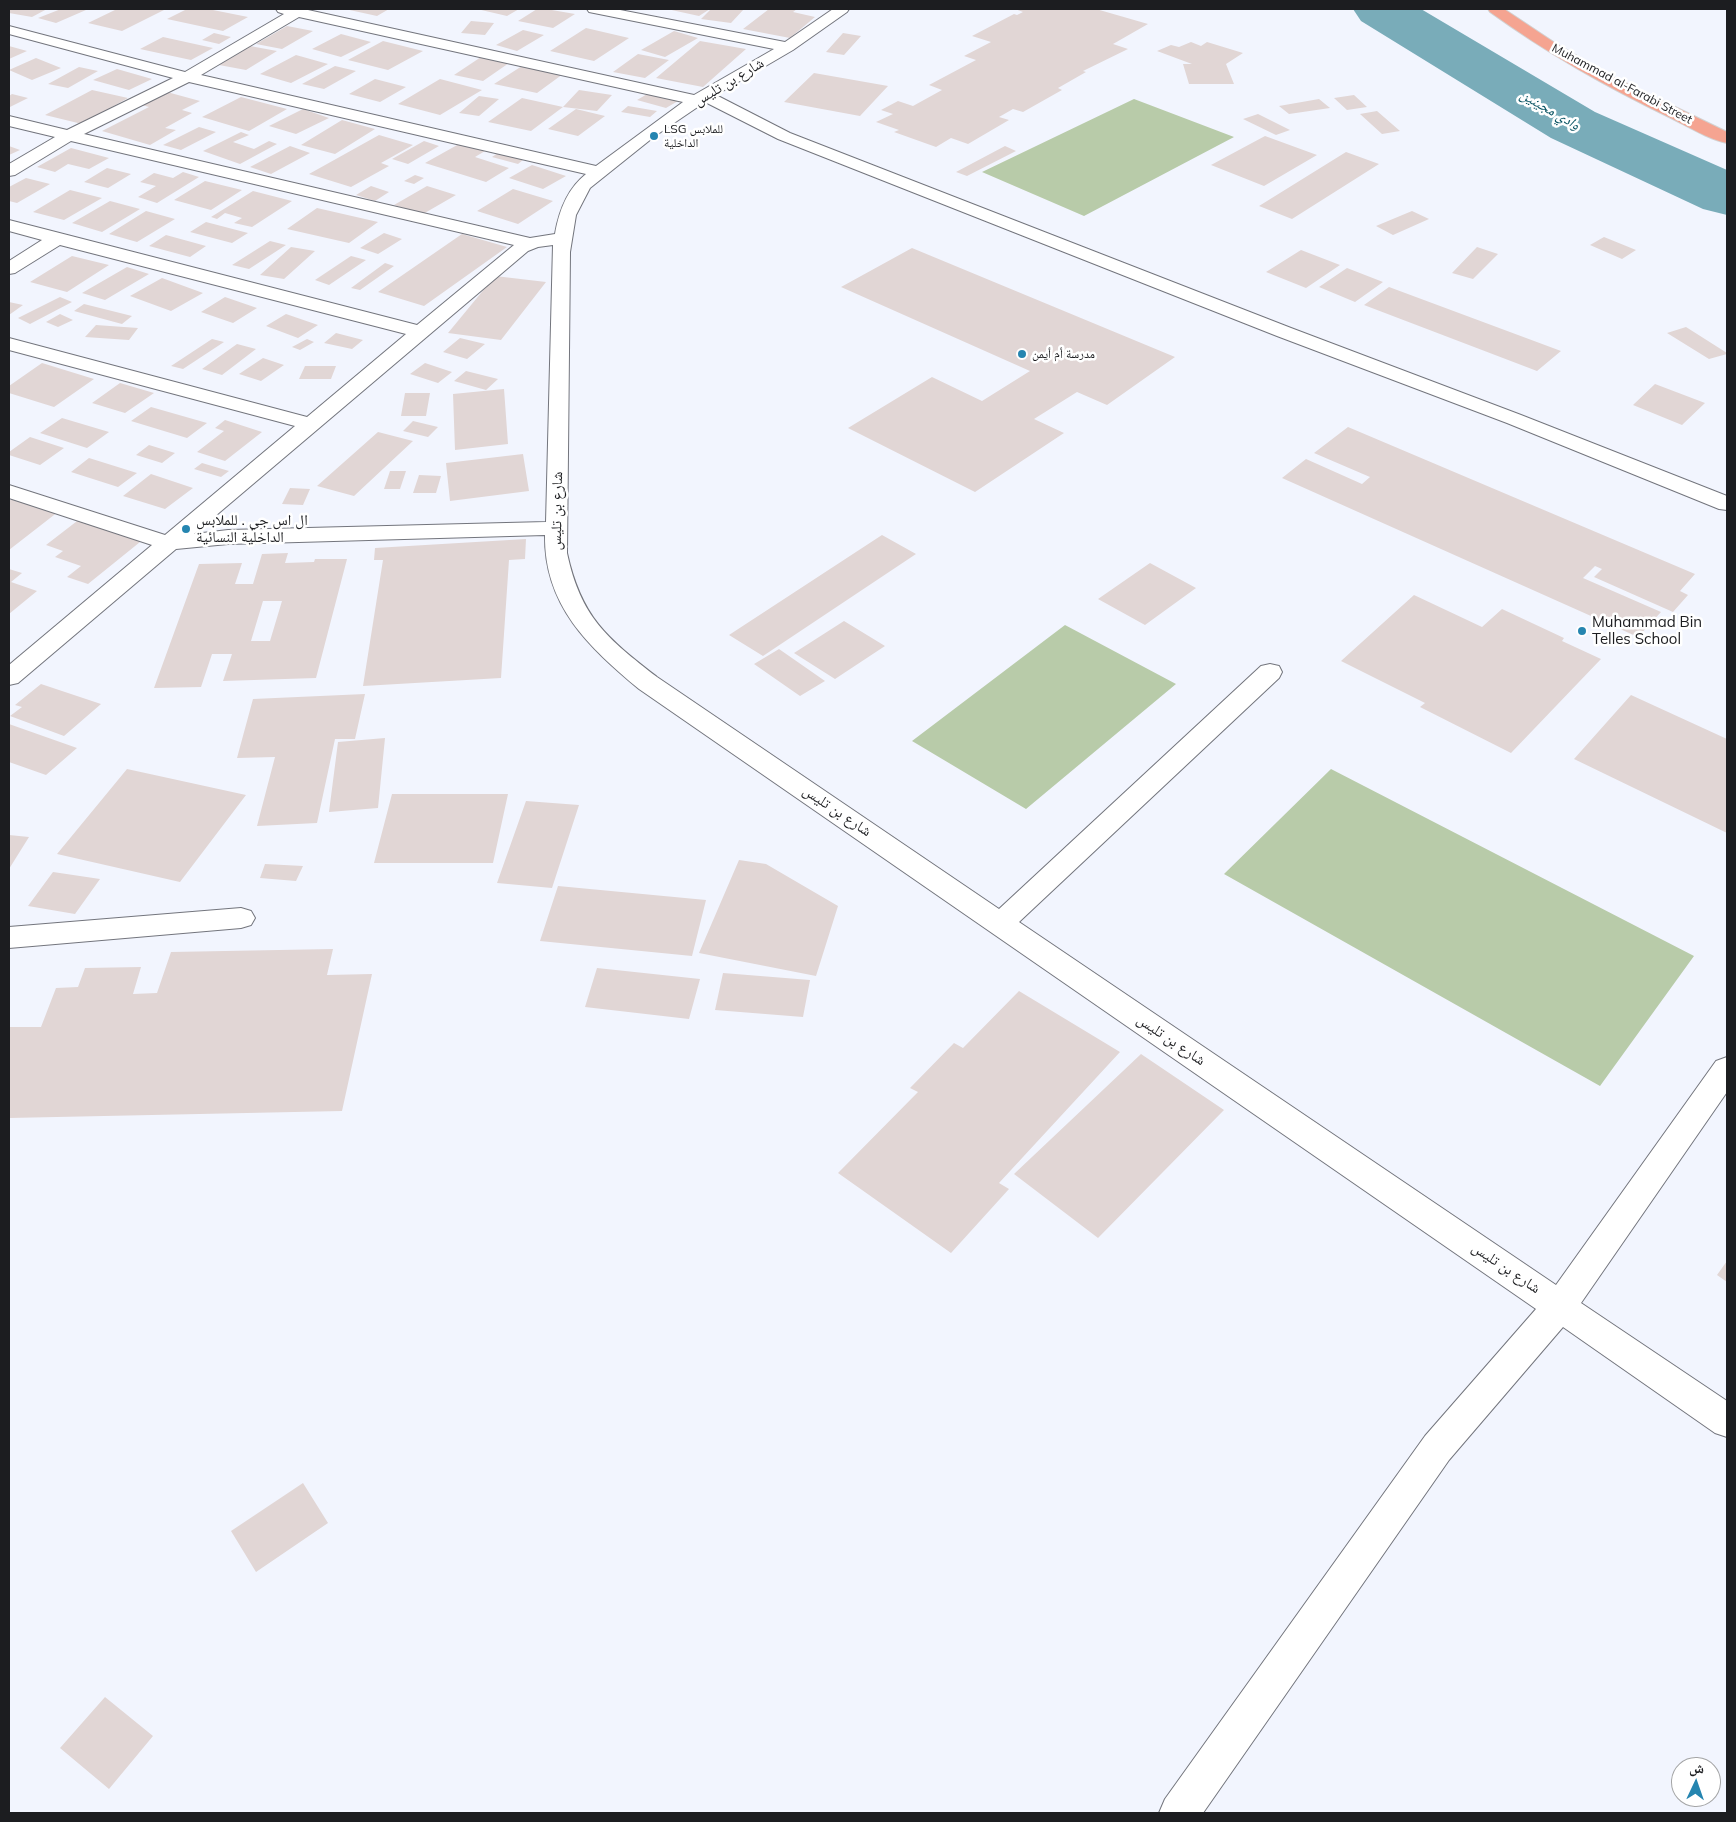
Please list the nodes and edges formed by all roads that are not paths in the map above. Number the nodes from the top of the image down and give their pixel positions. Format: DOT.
graph roads {
  1 [pos="594,9"];
  2 [pos="842,9"];
  3 [pos="1495,9"];
  4 [pos="294,10"];
  5 [pos="9,30"];
  6 [pos="788,47"];
  7 [pos="187,77"];
  8 [pos="700,98"];
  9 [pos="9,121"];
  10 [pos="69,135"];
  11 [pos="1727,138"];
  12 [pos="9,171"];
  13 [pos="599,172"];
  14 [pos="9,225"];
  15 [pos="57,239"];
  16 [pos="562,239"];
  17 [pos="529,243"];
  18 [pos="9,269"];
  19 [pos="421,332"];
  20 [pos="9,344"];
  21 [pos="310,424"];
  22 [pos="9,491"];
  23 [pos="1727,504"];
  24 [pos="557,528"];
  25 [pos="168,543"];
  26 [pos="14,667"];
  27 [pos="1270,672"];
  28 [pos="241,918"];
  29 [pos="1001,924"];
  30 [pos="9,938"];
  31 [pos="1727,1069"];
  32 [pos="1560,1306"];
  33 [pos="1727,1421"];
  34 [pos="1179,1813"];
  1 -- 6 [label="street"];
  2 -- 6 [label="street, شارع بن تليس"];
  3 -- 11 [label="highway, Muhammad al-Farabi Street"];
  4 -- 7 [label="street"];
  4 -- 8 [label="street"];
  5 -- 7 [label="street"];
  6 -- 8 [label="street, شارع بن تليس"];
  7 -- 10 [label="street"];
  7 -- 13 [label="street"];
  8 -- 13 [label="street, شارع بن تليس"];
  8 -- 23 [label="street"];
  9 -- 10 [label="street"];
  10 -- 12 [label="street"];
  10 -- 17 [label="street"];
  13 -- 16 [label="street, شارع بن تليس"];
  14 -- 15 [label="street"];
  15 -- 18 [label="street"];
  15 -- 19 [label="street"];
  16 -- 17 [label="street"];
  16 -- 24 [label="street, شارع بن تليس"];
  17 -- 19 [label="street"];
  19 -- 21 [label="street"];
  20 -- 21 [label="street"];
  21 -- 25 [label="street"];
  22 -- 25 [label="street"];
  24 -- 25 [label="street"];
  24 -- 29 [label="street, شارع بن تليس"];
  25 -- 26 [label="street"];
  27 -- 29 [label="street"];
  28 -- 30 [label="street"];
  29 -- 32 [label="street, شارع بن تليس"];
  31 -- 32 [label="street"];
  32 -- 33 [label="street, شارع بن تليس"];
  32 -- 34 [label="street"];
}
